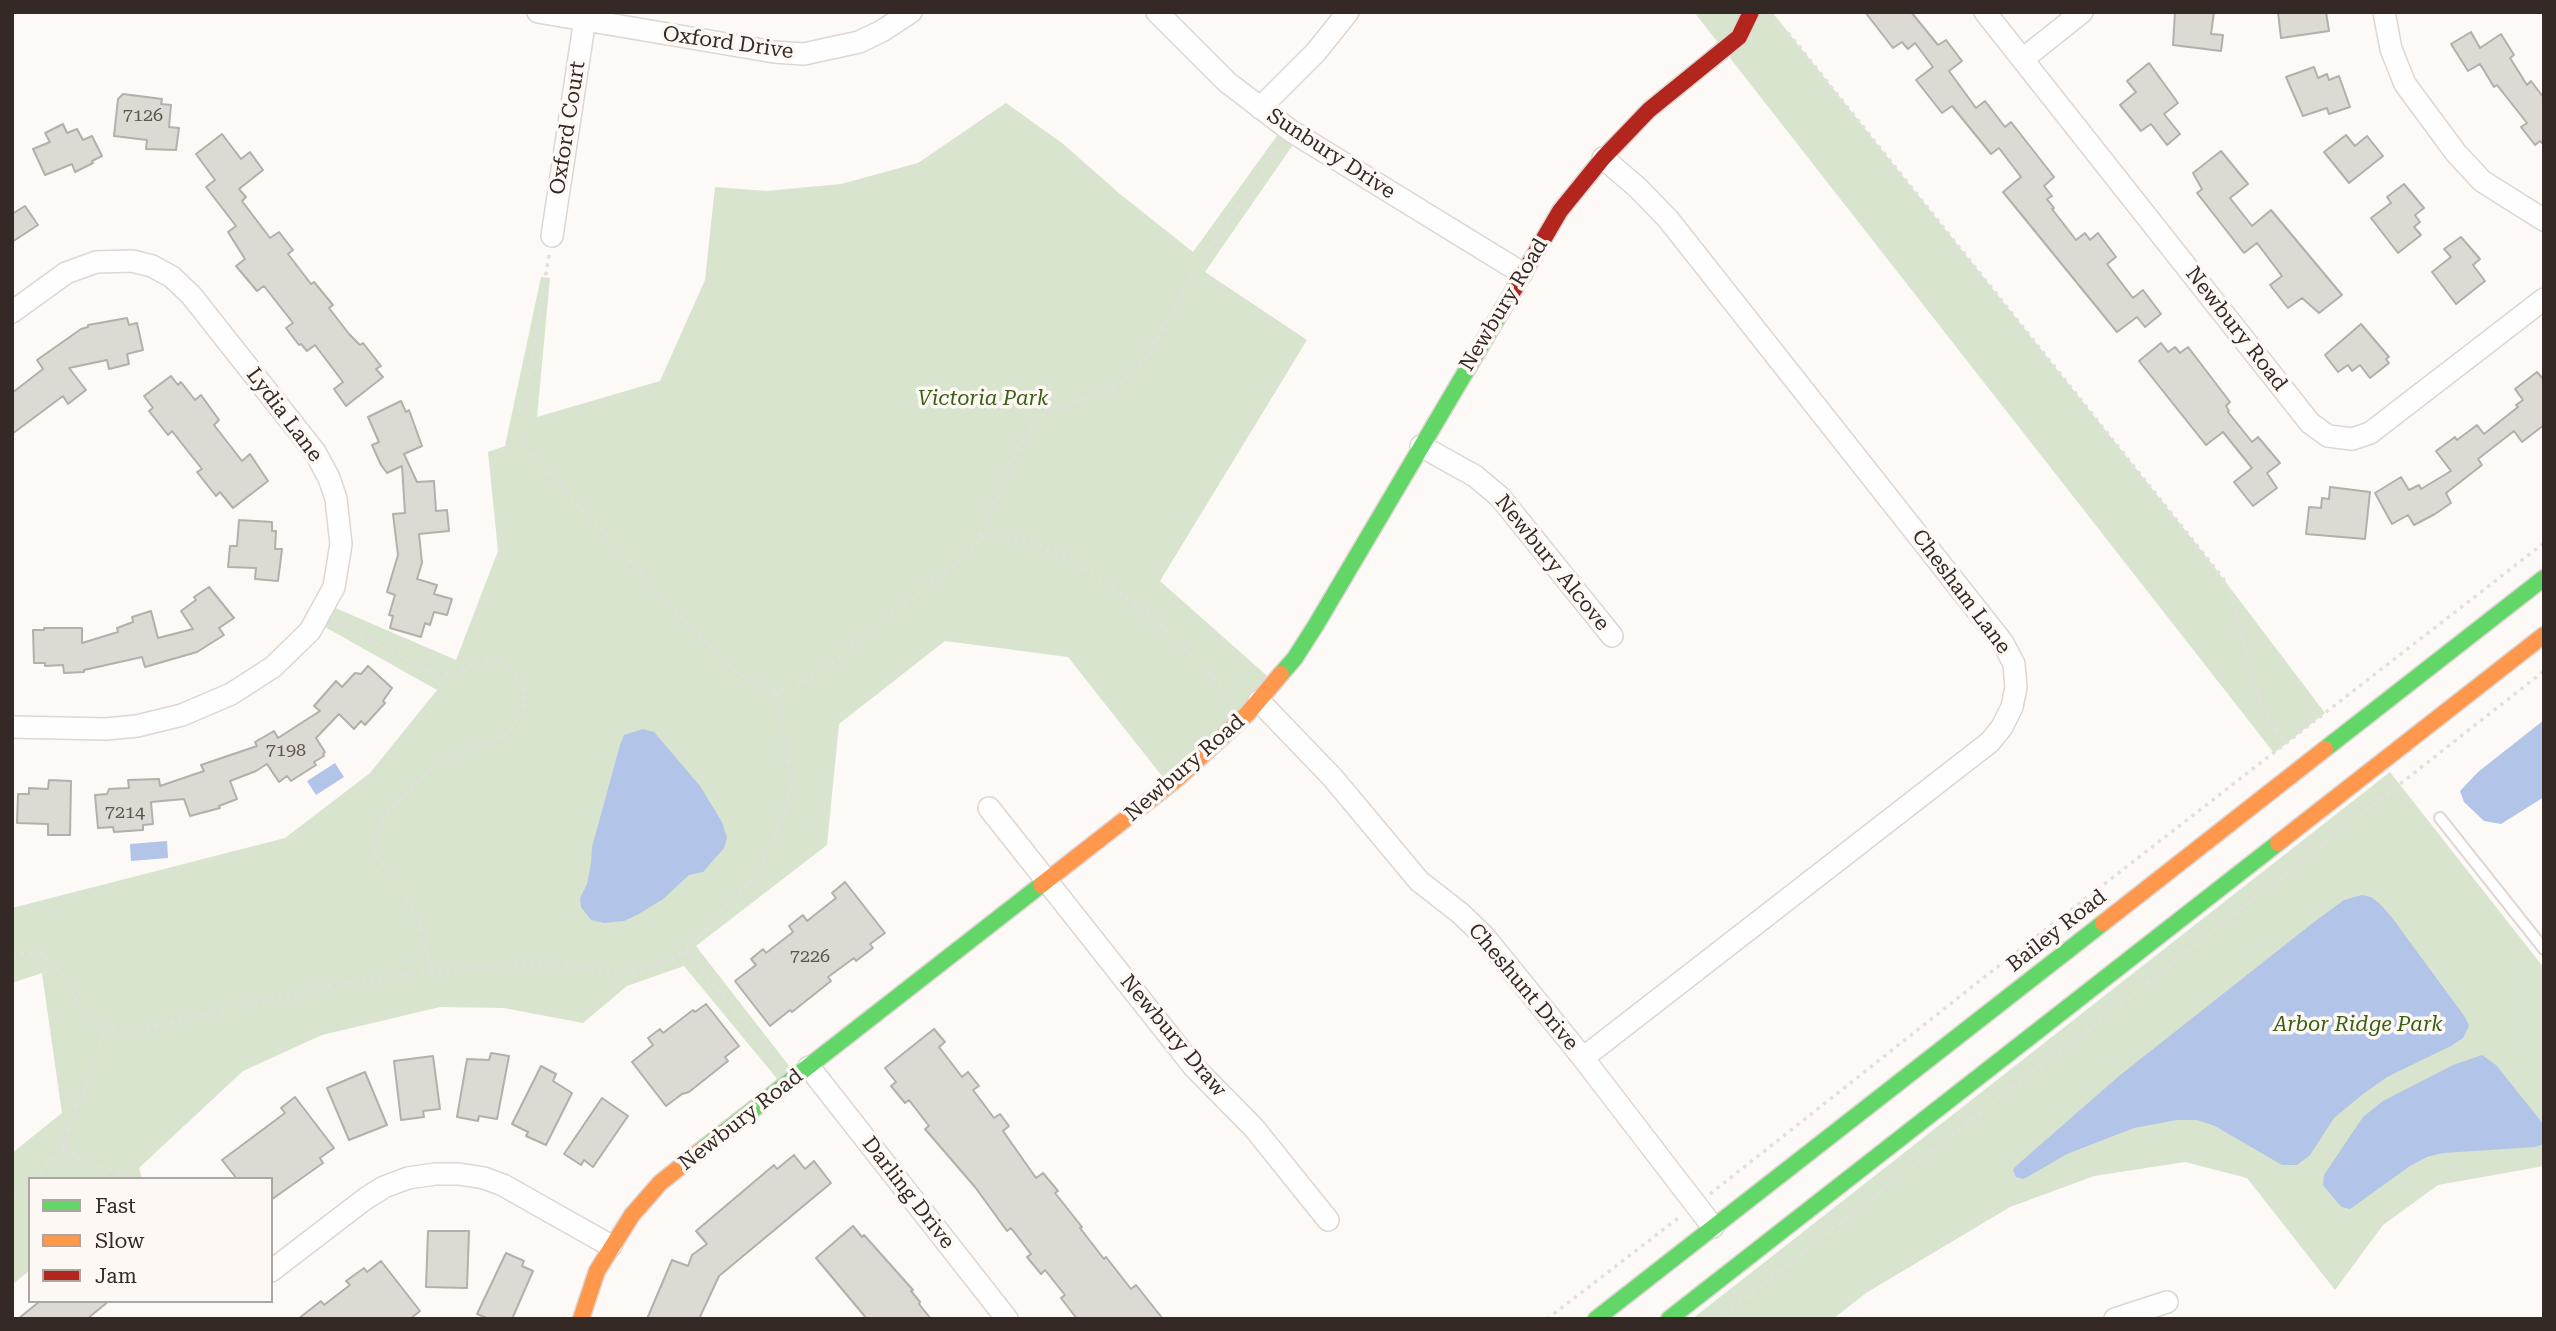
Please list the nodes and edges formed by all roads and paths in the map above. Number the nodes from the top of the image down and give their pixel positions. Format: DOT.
graph roads {
  1 [pos="538,12"];
  2 [pos="911,12"];
  3 [pos="1157,12"];
  4 [pos="1349,12"];
  5 [pos="1985,12"];
  6 [pos="2082,12"];
  7 [pos="2384,12"];
  8 [pos="1751,13"];
  9 [pos="586,16"];
  10 [pos="2022,59"];
  11 [pos="1260,108"];
  12 [pos="1291,131"];
  13 [pos="1603,158"];
  14 [pos="2544,220"];
  15 [pos="552,236"];
  16 [pos="1522,273"];
  17 [pos="2544,299"];
  18 [pos="12,312"];
  19 [pos="1421,446"];
  20 [pos="979,537"];
  21 [pos="2544,543"];
  22 [pos="2544,578"];
  23 [pos="321,614"];
  24 [pos="2544,635"];
  25 [pos="1612,636"];
  26 [pos="2544,671"];
  27 [pos="776,691"];
  28 [pos="1253,707"];
  29 [pos="12,727"];
  30 [pos="2286,744"];
  31 [pos="989,808"];
  32 [pos="2440,818"];
  33 [pos="1048,881"];
  34 [pos="2544,950"];
  35 [pos="685,951"];
  36 [pos="12,954"];
  37 [pos="432,971"];
  38 [pos="104,1027"];
  39 [pos="1584,1058"];
  40 [pos="809,1067"];
  41 [pos="790,1082"];
  42 [pos="62,1149"];
  43 [pos="36,1177"];
  44 [pos="126,1177"];
  45 [pos="28,1185"];
  46 [pos="12,1198"];
  47 [pos="1696,1204"];
  48 [pos="1328,1220"];
  49 [pos="1713,1227"];
  50 [pos="611,1246"];
  51 [pos="273,1269"];
  52 [pos="2167,1302"];
  53 [pos="582,1319"];
  54 [pos="1007,1319"];
  55 [pos="1547,1319"];
  56 [pos="1596,1319"];
  57 [pos="1669,1319"];
  58 [pos="1718,1319"];
  59 [pos="2115,1319"];
  1 -- 9 [label="street, Oxford Drive"];
  2 -- 9 [label="street, Oxford Drive"];
  3 -- 11 [label="street, Sunbury Drive"];
  4 -- 11 [label="street"];
  5 -- 10 [label="street, Newbury Road"];
  6 -- 10 [label="street"];
  7 -- 14 [label="street"];
  8 -- 13 [label="main road, Newbury Road"];
  8 -- 30 [label="path"];
  9 -- 15 [label="street, Oxford Court"];
  10 -- 17 [label="street, Newbury Road"];
  11 -- 12 [label="street, Sunbury Drive"];
  12 -- 16 [label="street, Sunbury Drive"];
  12 -- 20 [label="path"];
  13 -- 16 [label="main road, Newbury Road"];
  13 -- 39 [label="street, Chesham Lane"];
  15 -- 27 [label="path"];
  16 -- 19 [label="main road, Newbury Road"];
  18 -- 23 [label="street, Lydia Lane"];
  19 -- 25 [label="street, Newbury Alcove"];
  19 -- 28 [label="main road, Newbury Road"];
  20 -- 27 [label="path"];
  20 -- 28 [label="path"];
  21 -- 30 [label="path"];
  22 -- 49 [label="main road, Bailey Road"];
  23 -- 29 [label="street, Lydia Lane"];
  23 -- 37 [label="path"];
  24 -- 57 [label="main road"];
  26 -- 58 [label="path"];
  27 -- 35 [label="path"];
  28 -- 33 [label="main road, Newbury Road"];
  28 -- 39 [label="street, Cheshunt Drive"];
  30 -- 47 [label="path"];
  31 -- 33 [label="street, Newbury Draw"];
  32 -- 34 [label="lane"];
  33 -- 40 [label="main road, Newbury Road"];
  33 -- 48 [label="street, Newbury Draw"];
  35 -- 37 [label="path"];
  35 -- 41 [label="path"];
  36 -- 38 [label="path"];
  37 -- 38 [label="path"];
  38 -- 42 [label="path"];
  39 -- 47 [label="street, Cheshunt Drive"];
  40 -- 41 [label="main road, Newbury Road"];
  40 -- 54 [label="street, Darling Drive"];
  41 -- 50 [label="main road, Newbury Road"];
  42 -- 43 [label="path"];
  42 -- 44 [label="path"];
  45 -- 46 [label="path"];
  47 -- 49 [label="street, Cheshunt Drive"];
  47 -- 55 [label="path"];
  49 -- 56 [label="main road, Bailey Road"];
  50 -- 51 [label="street"];
  50 -- 53 [label="main road, Newbury Road"];
  52 -- 59 [label="street"];
}
